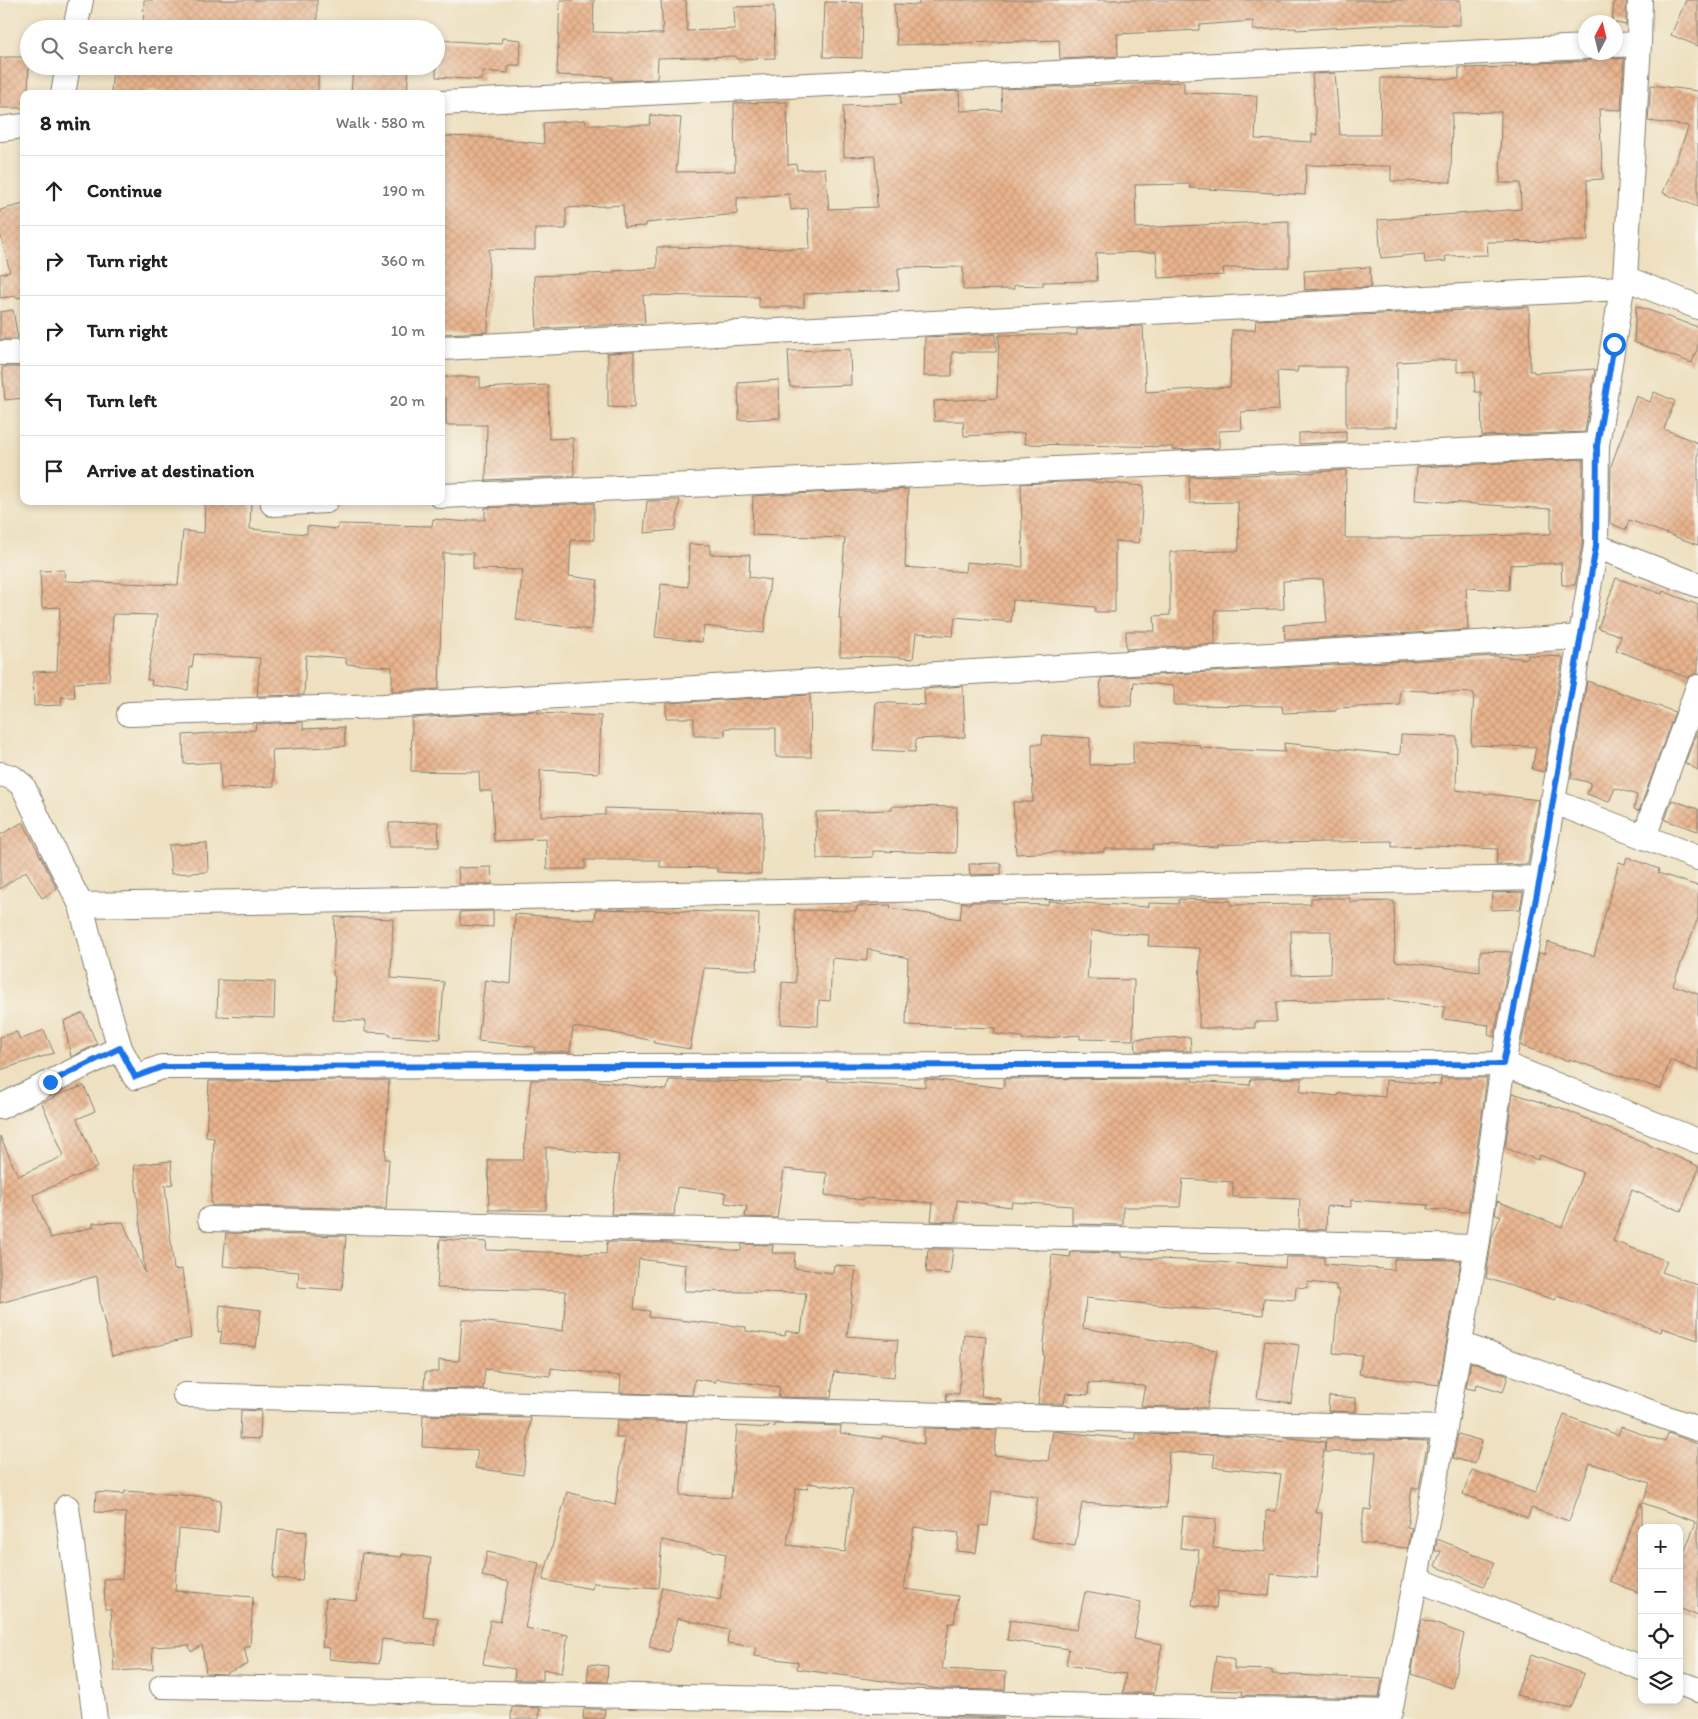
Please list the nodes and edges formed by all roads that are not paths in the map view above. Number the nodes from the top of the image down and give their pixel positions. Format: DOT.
graph roads {
  1 [pos="81,0"];
  2 [pos="1640,0"];
  3 [pos="77,20"];
  4 [pos="1639,44"];
  5 [pos="1623,45"];
  6 [pos="1578,47"];
  7 [pos="66,75"];
  8 [pos="64,90"];
  9 [pos="445,104"];
  10 [pos="20,126"];
  11 [pos="0,129"];
  12 [pos="1623,283"];
  13 [pos="1698,307"];
  14 [pos="445,348"];
  15 [pos="0,353"];
  16 [pos="20,353"];
  17 [pos="1597,446"];
  18 [pos="445,496"];
  19 [pos="1596,546"];
  20 [pos="1698,585"];
  21 [pos="1580,638"];
  22 [pos="1698,687"];
  23 [pos="129,714"];
  24 [pos="0,774"];
  25 [pos="1552,801"];
  26 [pos="1644,837"];
  27 [pos="1698,858"];
  28 [pos="1540,878"];
  29 [pos="81,905"];
  30 [pos="120,1048"];
  31 [pos="1503,1064"];
  32 [pos="0,1107"];
  33 [pos="1698,1141"];
  34 [pos="210,1219"];
  35 [pos="1477,1247"];
  36 [pos="1460,1344"];
  37 [pos="186,1395"];
  38 [pos="1445,1428"];
  39 [pos="1698,1429"];
  40 [pos="67,1507"];
  41 [pos="1416,1579"];
  42 [pos="1638,1666"];
  43 [pos="1683,1684"];
  44 [pos="162,1686"];
  45 [pos="1698,1690"];
  46 [pos="1388,1716"];
  47 [pos="95,1719"];
  1 -- 3 [label="street"];
  2 -- 4 [label="street"];
  4 -- 5 [label="street"];
  4 -- 12 [label="street"];
  6 -- 9 [label="street"];
  7 -- 8 [label="street"];
  10 -- 11 [label="street"];
  12 -- 13 [label="street"];
  12 -- 14 [label="street"];
  12 -- 17 [label="street"];
  15 -- 16 [label="street"];
  17 -- 18 [label="street"];
  17 -- 19 [label="street"];
  19 -- 20 [label="street"];
  19 -- 21 [label="street"];
  21 -- 23 [label="street"];
  21 -- 25 [label="street"];
  22 -- 26 [label="street"];
  24 -- 29 [label="street"];
  25 -- 26 [label="street"];
  25 -- 28 [label="street"];
  26 -- 27 [label="street"];
  28 -- 29 [label="street"];
  28 -- 31 [label="street"];
  29 -- 30 [label="street"];
  30 -- 31 [label="street"];
  30 -- 32 [label="street"];
  31 -- 33 [label="street"];
  31 -- 35 [label="street"];
  34 -- 35 [label="street"];
  35 -- 36 [label="street"];
  36 -- 38 [label="street"];
  36 -- 39 [label="street"];
  37 -- 38 [label="street"];
  38 -- 41 [label="street"];
  40 -- 47 [label="street"];
  41 -- 42 [label="street"];
  41 -- 46 [label="street"];
  43 -- 45 [label="street"];
  44 -- 46 [label="street"];
}
